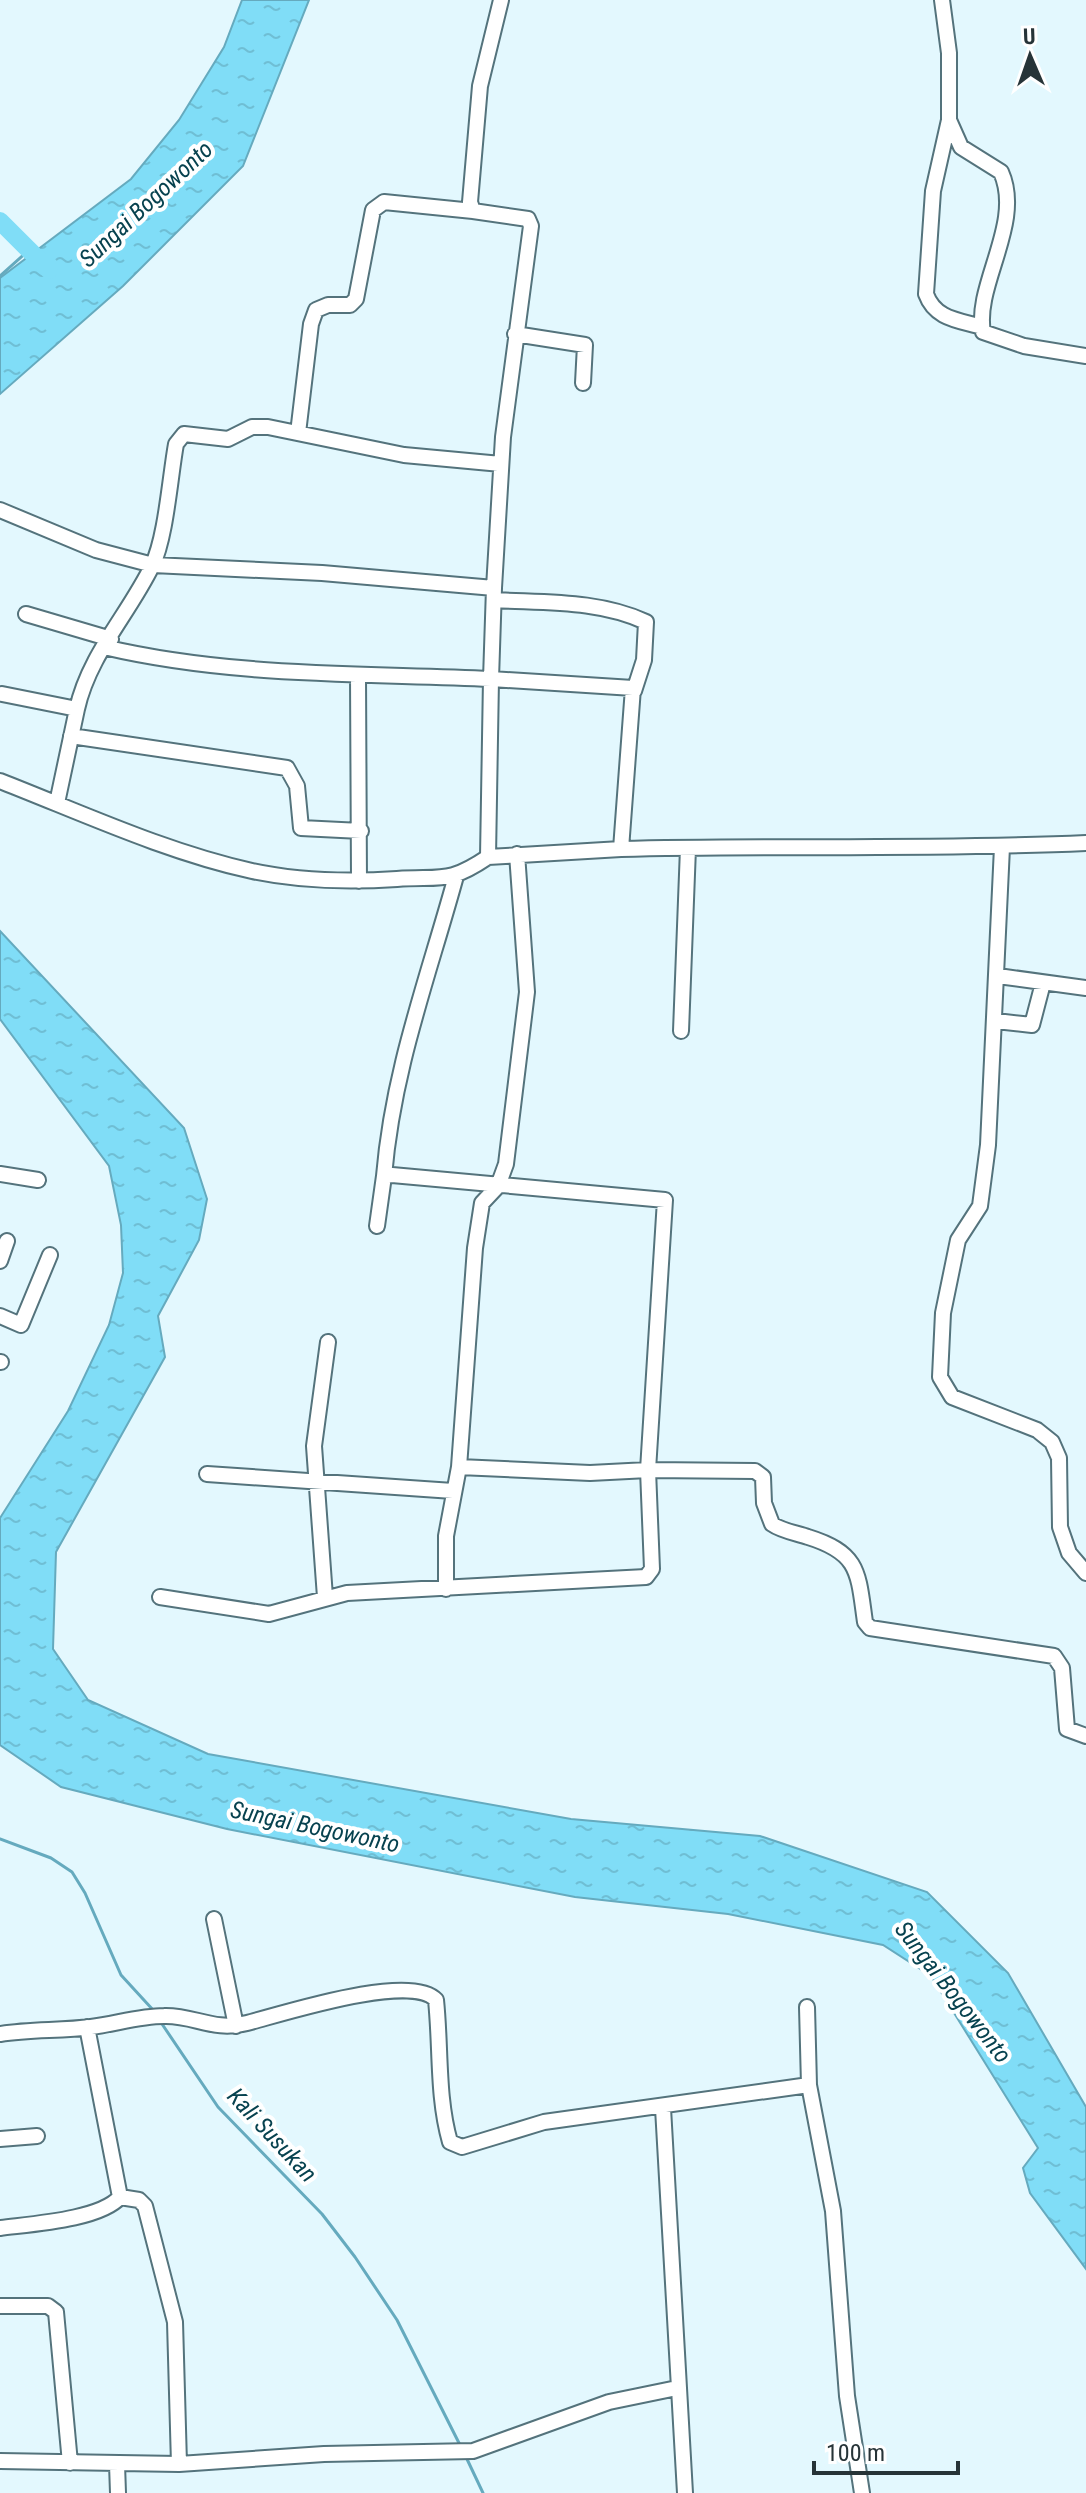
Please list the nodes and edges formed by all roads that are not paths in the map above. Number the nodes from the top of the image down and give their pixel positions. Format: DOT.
graph roads {
  1 [pos="501,0"];
  2 [pos="942,0"];
  3 [pos="949,120"];
  4 [pos="473,211"];
  5 [pos="982,327"];
  6 [pos="515,334"];
  7 [pos="1086,356"];
  8 [pos="583,383"];
  9 [pos="298,433"];
  10 [pos="501,464"];
  11 [pos="0,510"];
  12 [pos="153,565"];
  13 [pos="494,594"];
  14 [pos="26,614"];
  15 [pos="107,643"];
  16 [pos="358,675"];
  17 [pos="491,679"];
  18 [pos="634,691"];
  19 [pos="2,694"];
  20 [pos="77,709"];
  21 [pos="71,736"];
  22 [pos="0,781"];
  23 [pos="57,803"];
  24 [pos="361,831"];
  25 [pos="1086,843"];
  26 [pos="1002,847"];
  27 [pos="688,848"];
  28 [pos="621,849"];
  29 [pos="517,854"];
  30 [pos="488,857"];
  31 [pos="456,876"];
  32 [pos="359,881"];
  33 [pos="998,976"];
  34 [pos="1043,983"];
  35 [pos="1086,988"];
  36 [pos="996,1021"];
  37 [pos="681,1031"];
  38 [pos="0,1174"];
  39 [pos="384,1176"];
  40 [pos="38,1180"];
  41 [pos="498,1186"];
  42 [pos="377,1226"];
  43 [pos="7,1241"];
  44 [pos="50,1255"];
  45 [pos="0,1261"];
  46 [pos="0,1316"];
  47 [pos="328,1342"];
  48 [pos="459,1467"];
  49 [pos="648,1470"];
  50 [pos="207,1474"];
  51 [pos="316,1480"];
  52 [pos="453,1491"];
  53 [pos="1086,1573"];
  54 [pos="446,1589"];
  55 [pos="160,1597"];
  56 [pos="325,1597"];
  57 [pos="1086,1736"];
  58 [pos="214,1919"];
  59 [pos="807,2007"];
  60 [pos="236,2026"];
  61 [pos="87,2027"];
  62 [pos="0,2034"];
  63 [pos="809,2085"];
  64 [pos="663,2108"];
  65 [pos="37,2136"];
  66 [pos="0,2139"];
  67 [pos="120,2197"];
  68 [pos="0,2228"];
  69 [pos="0,2306"];
  70 [pos="677,2388"];
  71 [pos="0,2461"];
  72 [pos="70,2463"];
  73 [pos="117,2464"];
  74 [pos="179,2464"];
  75 [pos="118,2493"];
  76 [pos="685,2493"];
  77 [pos="862,2493"];
  1 -- 4 [label="street"];
  2 -- 3 [label="street"];
  3 -- 5 [label="street"];
  3 -- 5 [label="street"];
  4 -- 6 [label="street"];
  4 -- 9 [label="street"];
  5 -- 7 [label="street"];
  6 -- 8 [label="street"];
  6 -- 10 [label="street"];
  9 -- 10 [label="street"];
  9 -- 12 [label="street"];
  10 -- 13 [label="street"];
  11 -- 12 [label="street"];
  12 -- 13 [label="street"];
  12 -- 15 [label="street"];
  13 -- 17 [label="street"];
  13 -- 18 [label="street"];
  14 -- 15 [label="street"];
  15 -- 16 [label="street"];
  15 -- 20 [label="street"];
  16 -- 17 [label="street"];
  16 -- 24 [label="street"];
  17 -- 18 [label="street"];
  17 -- 30 [label="street"];
  18 -- 28 [label="street"];
  19 -- 20 [label="street"];
  20 -- 21 [label="street"];
  21 -- 23 [label="street"];
  21 -- 24 [label="street"];
  22 -- 23 [label="street"];
  23 -- 32 [label="street"];
  24 -- 32 [label="street"];
  25 -- 26 [label="street"];
  26 -- 27 [label="street"];
  26 -- 33 [label="street"];
  27 -- 28 [label="street"];
  27 -- 37 [label="street"];
  28 -- 29 [label="street"];
  29 -- 30 [label="street"];
  29 -- 41 [label="street"];
  30 -- 31 [label="street"];
  31 -- 32 [label="street"];
  31 -- 39 [label="street"];
  33 -- 34 [label="street"];
  33 -- 36 [label="street"];
  34 -- 35 [label="street"];
  34 -- 36 [label="street"];
  36 -- 53 [label="street"];
  38 -- 40 [label="street"];
  39 -- 41 [label="street"];
  39 -- 42 [label="street"];
  41 -- 48 [label="street"];
  41 -- 49 [label="street"];
  43 -- 45 [label="street"];
  44 -- 46 [label="street"];
  47 -- 51 [label="street"];
  48 -- 49 [label="street"];
  48 -- 52 [label="street"];
  49 -- 54 [label="street"];
  49 -- 57 [label="street"];
  50 -- 51 [label="street"];
  51 -- 52 [label="street"];
  51 -- 56 [label="street"];
  52 -- 54 [label="street"];
  54 -- 56 [label="street"];
  55 -- 56 [label="street"];
  58 -- 60 [label="street"];
  59 -- 63 [label="street"];
  60 -- 61 [label="street"];
  60 -- 64 [label="street"];
  61 -- 62 [label="street"];
  61 -- 67 [label="street"];
  63 -- 64 [label="street"];
  63 -- 77 [label="street"];
  64 -- 70 [label="street"];
  65 -- 66 [label="street"];
  67 -- 68 [label="street"];
  67 -- 74 [label="street"];
  69 -- 72 [label="street"];
  70 -- 74 [label="street"];
  70 -- 76 [label="street"];
  71 -- 72 [label="street"];
  72 -- 73 [label="street"];
  73 -- 74 [label="street"];
  73 -- 75 [label="street"];
}
